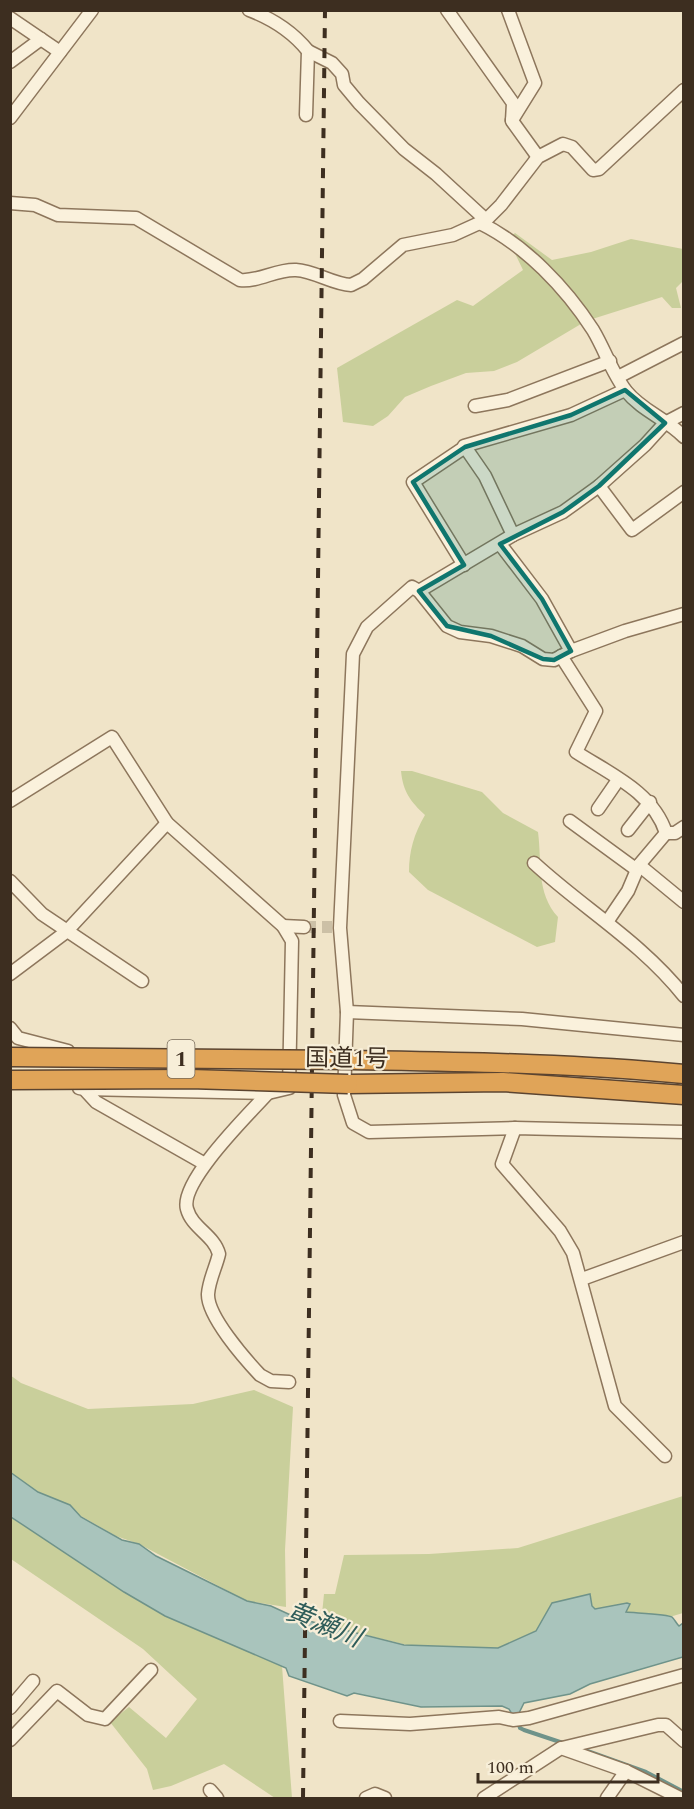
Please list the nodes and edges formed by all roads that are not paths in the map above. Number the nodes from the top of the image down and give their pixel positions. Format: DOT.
graph roads {
  1 [pos="93,10"];
  2 [pos="249,10"];
  3 [pos="447,10"];
  4 [pos="508,10"];
  5 [pos="10,18"];
  6 [pos="41,39"];
  7 [pos="308,51"];
  8 [pos="60,52"];
  9 [pos="10,62"];
  10 [pos="684,90"];
  11 [pos="306,115"];
  12 [pos="10,118"];
  13 [pos="512,121"];
  14 [pos="538,157"];
  15 [pos="10,203"];
  16 [pos="483,222"];
  17 [pos="684,343"];
  18 [pos="610,361"];
  19 [pos="618,377"];
  20 [pos="625,390"];
  21 [pos="475,406"];
  22 [pos="684,414"];
  23 [pos="665,423"];
  24 [pos="684,438"];
  25 [pos="464,446"];
  26 [pos="599,486"];
  27 [pos="684,492"];
  28 [pos="513,535"];
  29 [pos="500,544"];
  30 [pos="464,565"];
  31 [pos="419,591"];
  32 [pos="684,614"];
  33 [pos="566,653"];
  34 [pos="618,780"];
  35 [pos="10,801"];
  36 [pos="650,802"];
  37 [pos="598,809"];
  38 [pos="570,821"];
  39 [pos="167,823"];
  40 [pos="684,827"];
  41 [pos="628,830"];
  42 [pos="666,833"];
  43 [pos="534,864"];
  44 [pos="638,867"];
  45 [pos="10,881"];
  46 [pos="684,902"];
  47 [pos="608,922"];
  48 [pos="283,926"];
  49 [pos="304,927"];
  50 [pos="66,932"];
  51 [pos="10,974"];
  52 [pos="142,981"];
  53 [pos="684,996"];
  54 [pos="347,1012"];
  55 [pos="10,1028"];
  56 [pos="684,1035"];
  57 [pos="68,1051"];
  58 [pos="10,1058"];
  59 [pos="684,1074"];
  60 [pos="10,1080"];
  61 [pos="10,1088"];
  62 [pos="84,1089"];
  63 [pos="268,1093"];
  64 [pos="684,1095"];
  65 [pos="515,1128"];
  66 [pos="684,1132"];
  67 [pos="205,1164"];
  68 [pos="684,1242"];
  69 [pos="582,1279"];
  70 [pos="289,1382"];
  71 [pos="665,1456"];
  72 [pos="151,1670"];
  73 [pos="684,1675"];
  74 [pos="33,1680"];
  75 [pos="10,1708"];
  76 [pos="340,1721"];
  77 [pos="10,1740"];
  78 [pos="684,1741"];
  79 [pos="561,1748"];
  80 [pos="626,1771"];
  81 [pos="672,1797"];
  82 [pos="366,1798"];
  83 [pos="385,1798"];
  84 [pos="484,1798"];
  85 [pos="607,1798"];
  1 -- 8 [label="street"];
  2 -- 7 [label="street"];
  3 -- 13 [label="street"];
  4 -- 13 [label="street"];
  5 -- 6 [label="street"];
  6 -- 8 [label="street"];
  6 -- 9 [label="street"];
  7 -- 11 [label="street"];
  7 -- 16 [label="street"];
  8 -- 12 [label="street"];
  10 -- 14 [label="street"];
  13 -- 14 [label="street"];
  14 -- 16 [label="street"];
  15 -- 16 [label="street"];
  16 -- 18 [label="street"];
  17 -- 19 [label="street"];
  18 -- 19 [label="street"];
  18 -- 21 [label="street"];
  19 -- 20 [label="street"];
  20 -- 23 [label="street"];
  20 -- 25 [label="street"];
  22 -- 23 [label="street"];
  23 -- 24 [label="street"];
  23 -- 26 [label="street"];
  25 -- 28 [label="street"];
  25 -- 30 [label="street"];
  26 -- 27 [label="street"];
  26 -- 28 [label="street"];
  28 -- 29 [label="street"];
  29 -- 30 [label="street"];
  29 -- 33 [label="street"];
  30 -- 31 [label="street"];
  31 -- 33 [label="street"];
  31 -- 54 [label="street"];
  32 -- 33 [label="street"];
  33 -- 34 [label="street"];
  34 -- 36 [label="street"];
  34 -- 37 [label="street"];
  35 -- 39 [label="street"];
  36 -- 41 [label="street"];
  36 -- 42 [label="street"];
  38 -- 44 [label="street"];
  39 -- 48 [label="street"];
  39 -- 50 [label="street"];
  40 -- 42 [label="street"];
  42 -- 44 [label="street"];
  43 -- 47 [label="street"];
  44 -- 46 [label="street"];
  44 -- 47 [label="street"];
  45 -- 50 [label="street"];
  47 -- 53 [label="street"];
  48 -- 49 [label="street"];
  48 -- 63 [label="street"];
  50 -- 51 [label="street"];
  50 -- 52 [label="street"];
  54 -- 56 [label="street"];
  54 -- 65 [label="street"];
  55 -- 57 [label="street"];
  58 -- 59 [label="highway, 国道1号 / 1, bridge"];
  60 -- 64 [label="highway, 国道1号 / 1, bridge"];
  61 -- 62 [label="street"];
  62 -- 63 [label="street"];
  62 -- 67 [label="street"];
  63 -- 67 [label="street"];
  65 -- 66 [label="street"];
  65 -- 69 [label="street"];
  67 -- 70 [label="street"];
  68 -- 69 [label="street"];
  69 -- 71 [label="street"];
  72 -- 77 [label="street"];
  73 -- 76 [label="street"];
  74 -- 75 [label="street"];
  78 -- 79 [label="street"];
  79 -- 80 [label="street"];
  79 -- 84 [label="street"];
  80 -- 81 [label="street"];
  80 -- 85 [label="street"];
  82 -- 83 [label="street"];
}
